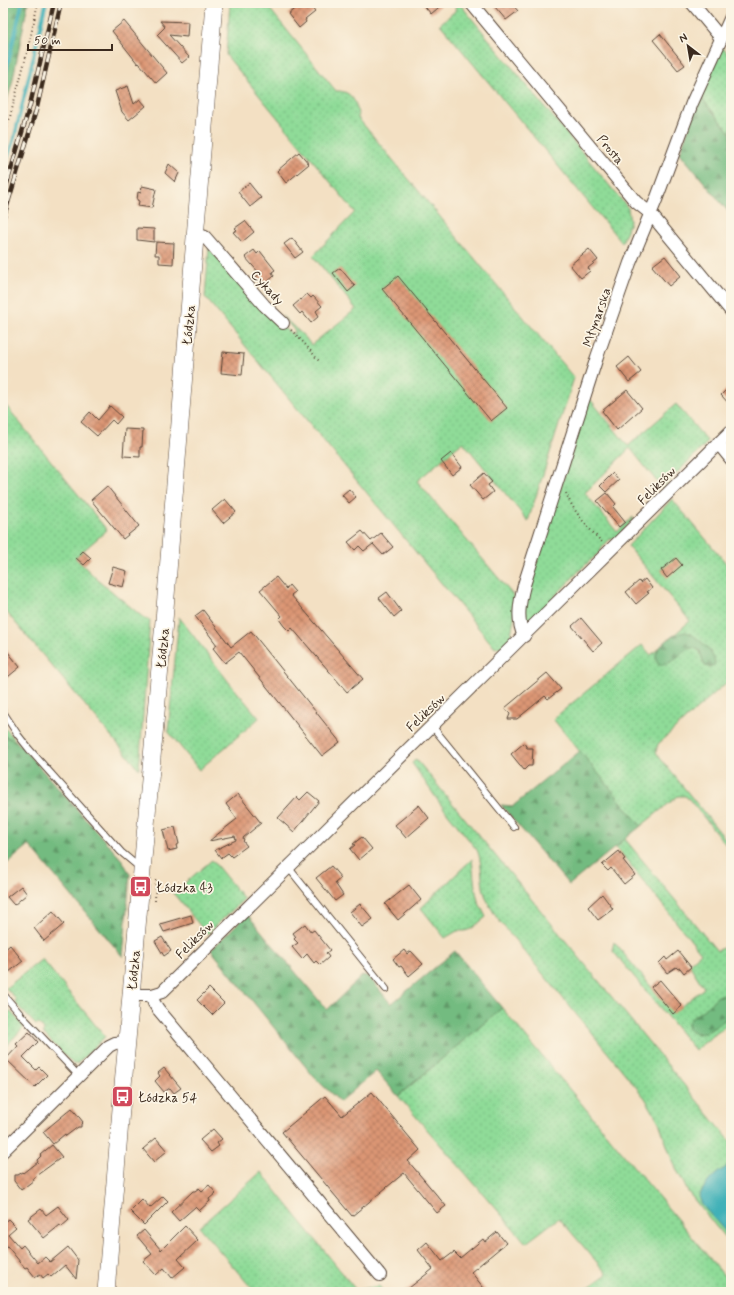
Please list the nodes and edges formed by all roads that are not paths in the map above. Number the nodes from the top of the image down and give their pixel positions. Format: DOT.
graph roads {
  1 [pos="214,3"];
  2 [pos="471,3"];
  3 [pos="692,3"];
  4 [pos="731,17"];
  5 [pos="721,38"];
  6 [pos="650,213"];
  7 [pos="195,233"];
  8 [pos="731,311"];
  9 [pos="283,323"];
  10 [pos="731,431"];
  11 [pos="718,443"];
  12 [pos="731,460"];
  13 [pos="524,636"];
  14 [pos="3,712"];
  15 [pos="432,726"];
  16 [pos="514,827"];
  17 [pos="288,867"];
  18 [pos="143,870"];
  19 [pos="386,989"];
  20 [pos="3,994"];
  21 [pos="131,995"];
  22 [pos="152,995"];
  23 [pos="127,1042"];
  24 [pos="79,1076"];
  25 [pos="3,1151"];
  26 [pos="380,1275"];
  27 [pos="106,1292"];
  1 -- 7 [label="main road, Łódzka"];
  2 -- 6 [label="street, Prosta"];
  3 -- 5 [label="street"];
  4 -- 5 [label="street, Młynarska"];
  5 -- 6 [label="street, Młynarska"];
  6 -- 8 [label="street, Prosta"];
  6 -- 13 [label="street, Młynarska"];
  7 -- 9 [label="street, Cykady"];
  7 -- 18 [label="main road, Łódzka"];
  10 -- 11 [label="street, Feliksów"];
  11 -- 12 [label="street"];
  11 -- 13 [label="street, Feliksów"];
  13 -- 15 [label="street, Feliksów"];
  14 -- 18 [label="lane"];
  15 -- 16 [label="lane"];
  15 -- 17 [label="street, Feliksów"];
  17 -- 19 [label="lane"];
  17 -- 22 [label="street, Feliksów"];
  18 -- 21 [label="main road, Łódzka"];
  20 -- 24 [label="lane"];
  21 -- 22 [label="street"];
  21 -- 23 [label="main road, Łódzka"];
  22 -- 26 [label="street"];
  23 -- 24 [label="street"];
  23 -- 27 [label="main road, Łódzka"];
  24 -- 25 [label="street"];
}
